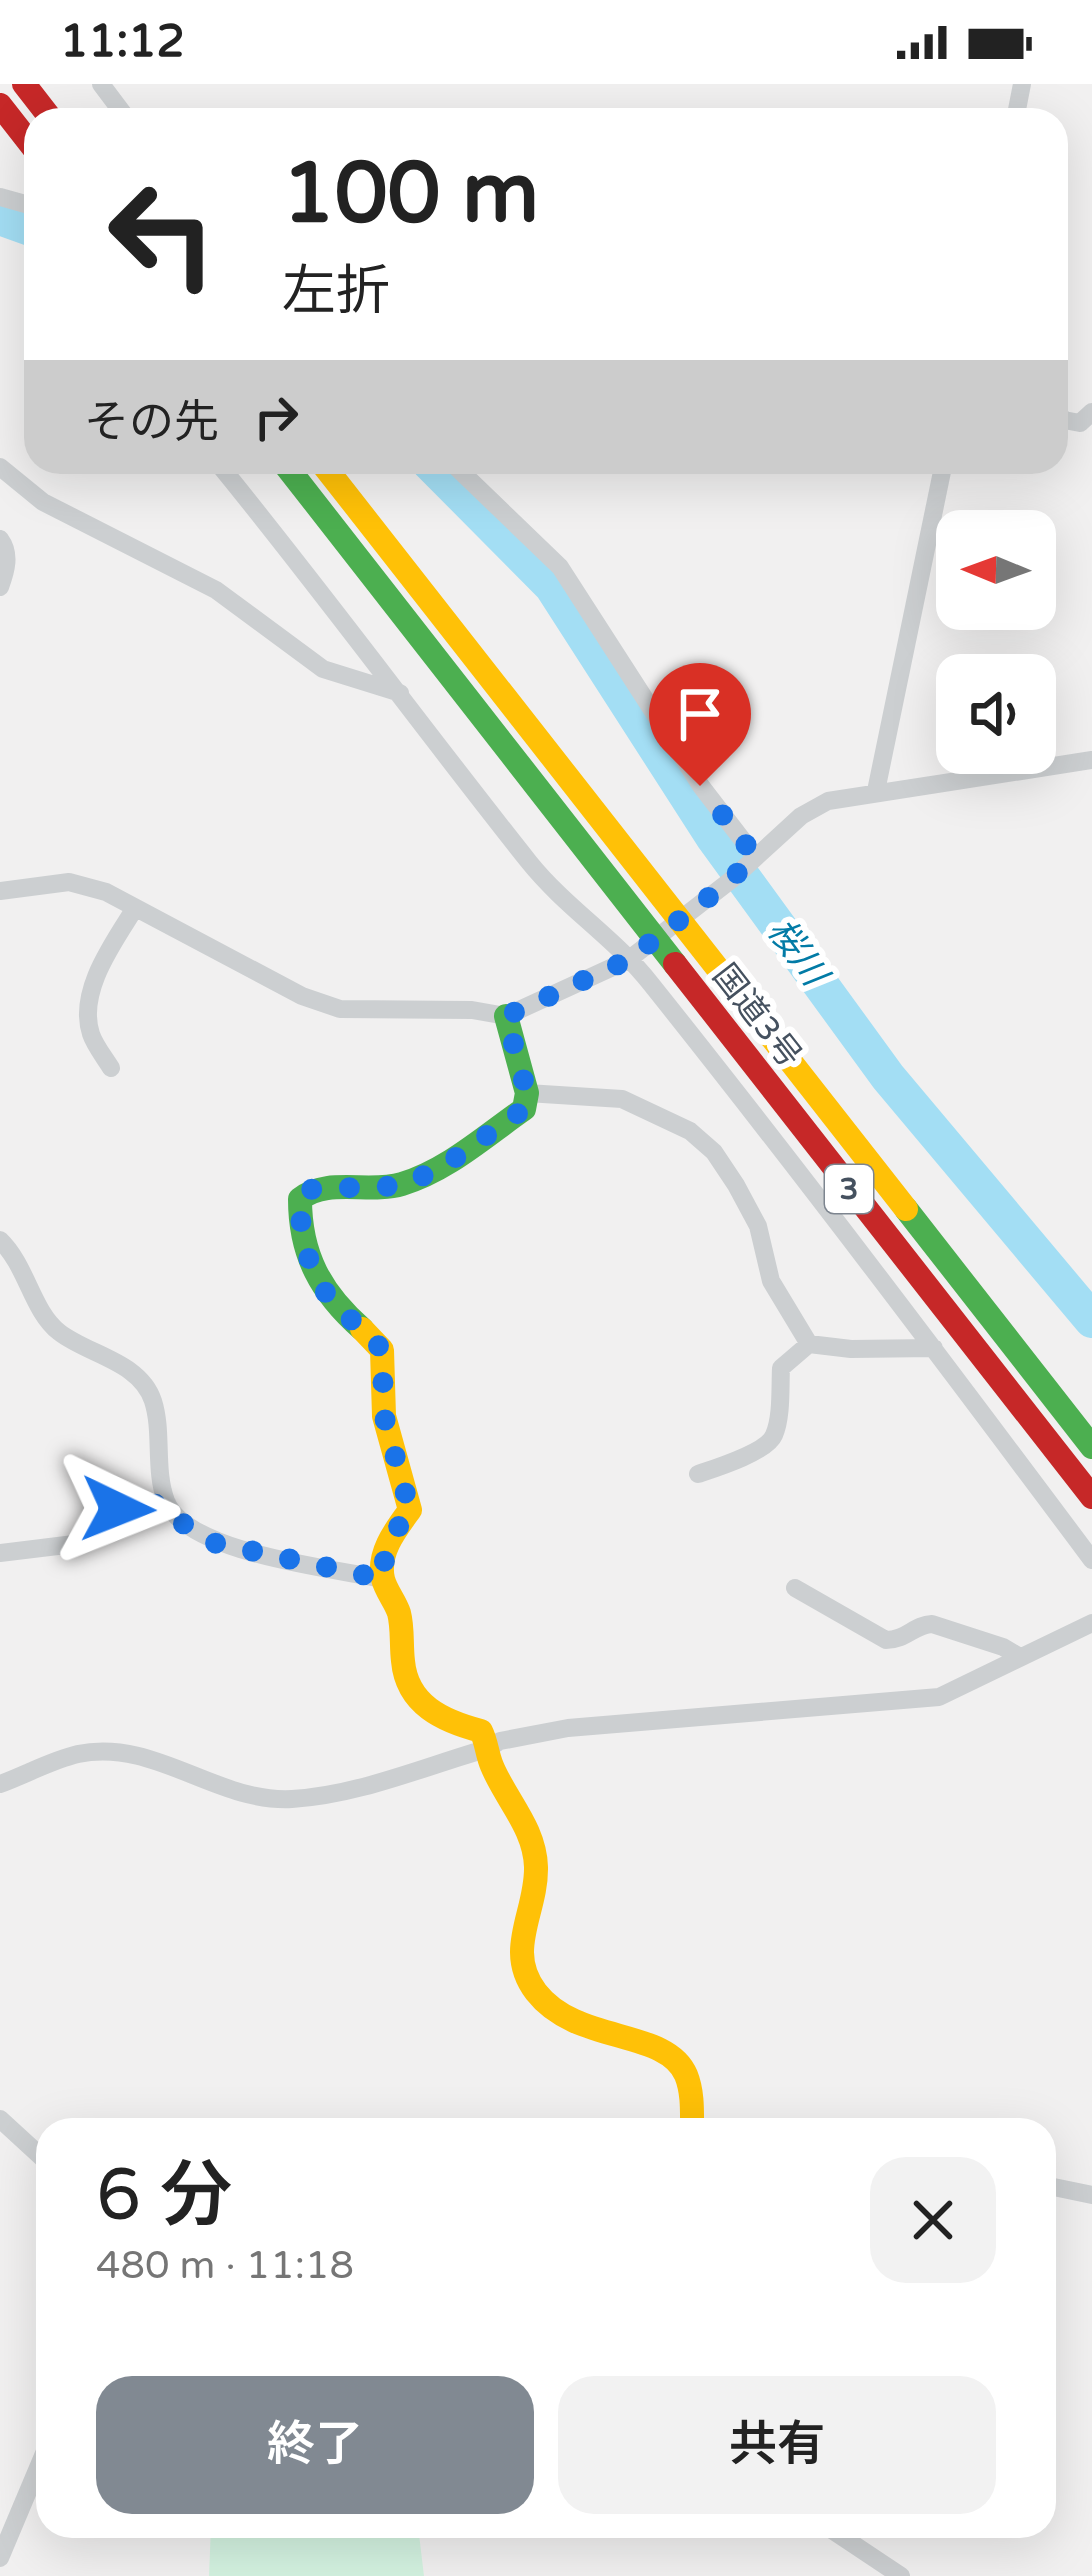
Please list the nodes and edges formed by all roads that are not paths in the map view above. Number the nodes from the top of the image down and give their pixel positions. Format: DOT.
graph roads {
  1 [pos="24,84"];
  2 [pos="100,84"];
  3 [pos="0,105"];
  4 [pos="43,108"];
  5 [pos="119,108"];
  6 [pos="24,136"];
  7 [pos="0,467"];
  8 [pos="227,474"];
  9 [pos="292,474"];
  10 [pos="330,474"];
  11 [pos="463,474"];
  12 [pos="942,474"];
  13 [pos="0,539"];
  14 [pos="0,587"];
  15 [pos="401,693"];
  16 [pos="1092,760"];
  17 [pos="876,791"];
  18 [pos="751,859"];
  19 [pos="1,885"];
  20 [pos="135,908"];
  21 [pos="628,960"];
  22 [pos="506,1016"];
  23 [pos="111,1068"];
  24 [pos="527,1093"];
  25 [pos="0,1240"];
  26 [pos="809,1344"];
  27 [pos="934,1348"];
  28 [pos="1092,1447"];
  29 [pos="698,1474"];
  30 [pos="1092,1497"];
  31 [pos="166,1503"];
  32 [pos="0,1553"];
  33 [pos="1092,1560"];
  34 [pos="383,1579"];
  35 [pos="795,1588"];
  36 [pos="1092,1623"];
  37 [pos="1020,1657"];
  38 [pos="489,1748"];
  39 [pos="0,1784"];
  40 [pos="693,2118"];
  41 [pos="0,2119"];
  42 [pos="36,2152"];
  43 [pos="1056,2188"];
  44 [pos="1092,2195"];
  45 [pos="36,2472"];
  46 [pos="844,2538"];
  47 [pos="0,2558"];
  48 [pos="901,2576"];
  1 -- 4 [label="main road"];
  2 -- 5 [label="street"];
  3 -- 6 [label="main road"];
  7 -- 15 [label="street"];
  8 -- 15 [label="street"];
  9 -- 30 [label="main road, 国道3号 / 3"];
  10 -- 28 [label="main road, 国道3号 / 3"];
  11 -- 18 [label="street"];
  12 -- 17 [label="street"];
  13 -- 14 [label="street"];
  15 -- 21 [label="street"];
  16 -- 17 [label="street"];
  17 -- 18 [label="street"];
  18 -- 21 [label="street"];
  19 -- 20 [label="street"];
  20 -- 22 [label="street"];
  20 -- 23 [label="street"];
  21 -- 22 [label="street"];
  21 -- 27 [label="street"];
  22 -- 24 [label="main road"];
  24 -- 26 [label="street"];
  24 -- 34 [label="main road"];
  25 -- 31 [label="street"];
  26 -- 27 [label="street"];
  26 -- 29 [label="street"];
  27 -- 33 [label="street"];
  31 -- 32 [label="street"];
  31 -- 34 [label="street"];
  34 -- 38 [label="main road"];
  35 -- 37 [label="street"];
  36 -- 37 [label="street"];
  37 -- 38 [label="street"];
  38 -- 39 [label="street"];
  38 -- 40 [label="main road"];
  41 -- 42 [label="street"];
  43 -- 44 [label="street"];
  45 -- 47 [label="street"];
  46 -- 48 [label="street"];
}
